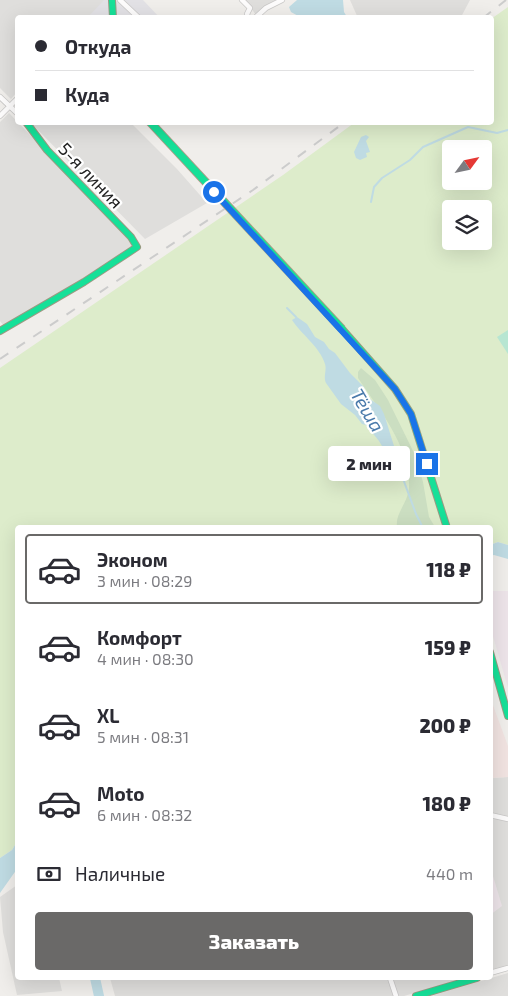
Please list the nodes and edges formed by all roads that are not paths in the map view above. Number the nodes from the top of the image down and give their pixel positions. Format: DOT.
graph roads {
  1 [pos="112,0"];
  2 [pos="120,0"];
  3 [pos="242,0"];
  4 [pos="282,0"];
  5 [pos="113,15"];
  6 [pos="136,15"];
  7 [pos="247,15"];
  8 [pos="258,15"];
  9 [pos="0,97"];
  10 [pos="15,101"];
  11 [pos="10,106"];
  12 [pos="15,111"];
  13 [pos="0,116"];
  14 [pos="29,125"];
  15 [pos="153,125"];
  16 [pos="1,330"];
  17 [pos="446,525"];
  18 [pos="493,663"];
  19 [pos="508,716"];
  20 [pos="493,816"];
  21 [pos="508,818"];
  22 [pos="508,968"];
  23 [pos="493,973"];
  24 [pos="391,980"];
  25 [pos="470,980"];
  26 [pos="396,996"];
  27 [pos="416,996"];
  1 -- 5 [label="main road"];
  2 -- 6 [label="street"];
  3 -- 7 [label="street"];
  4 -- 8 [label="street"];
  9 -- 11 [label="street"];
  10 -- 11 [label="street"];
  11 -- 12 [label="street"];
  11 -- 13 [label="street"];
  14 -- 16 [label="main road, 5-я линия"];
  15 -- 17 [label="main road, bridge"];
  18 -- 19 [label="main road"];
  20 -- 21 [label="street"];
  22 -- 23 [label="street"];
  24 -- 26 [label="street"];
  25 -- 27 [label="main road"];
}
